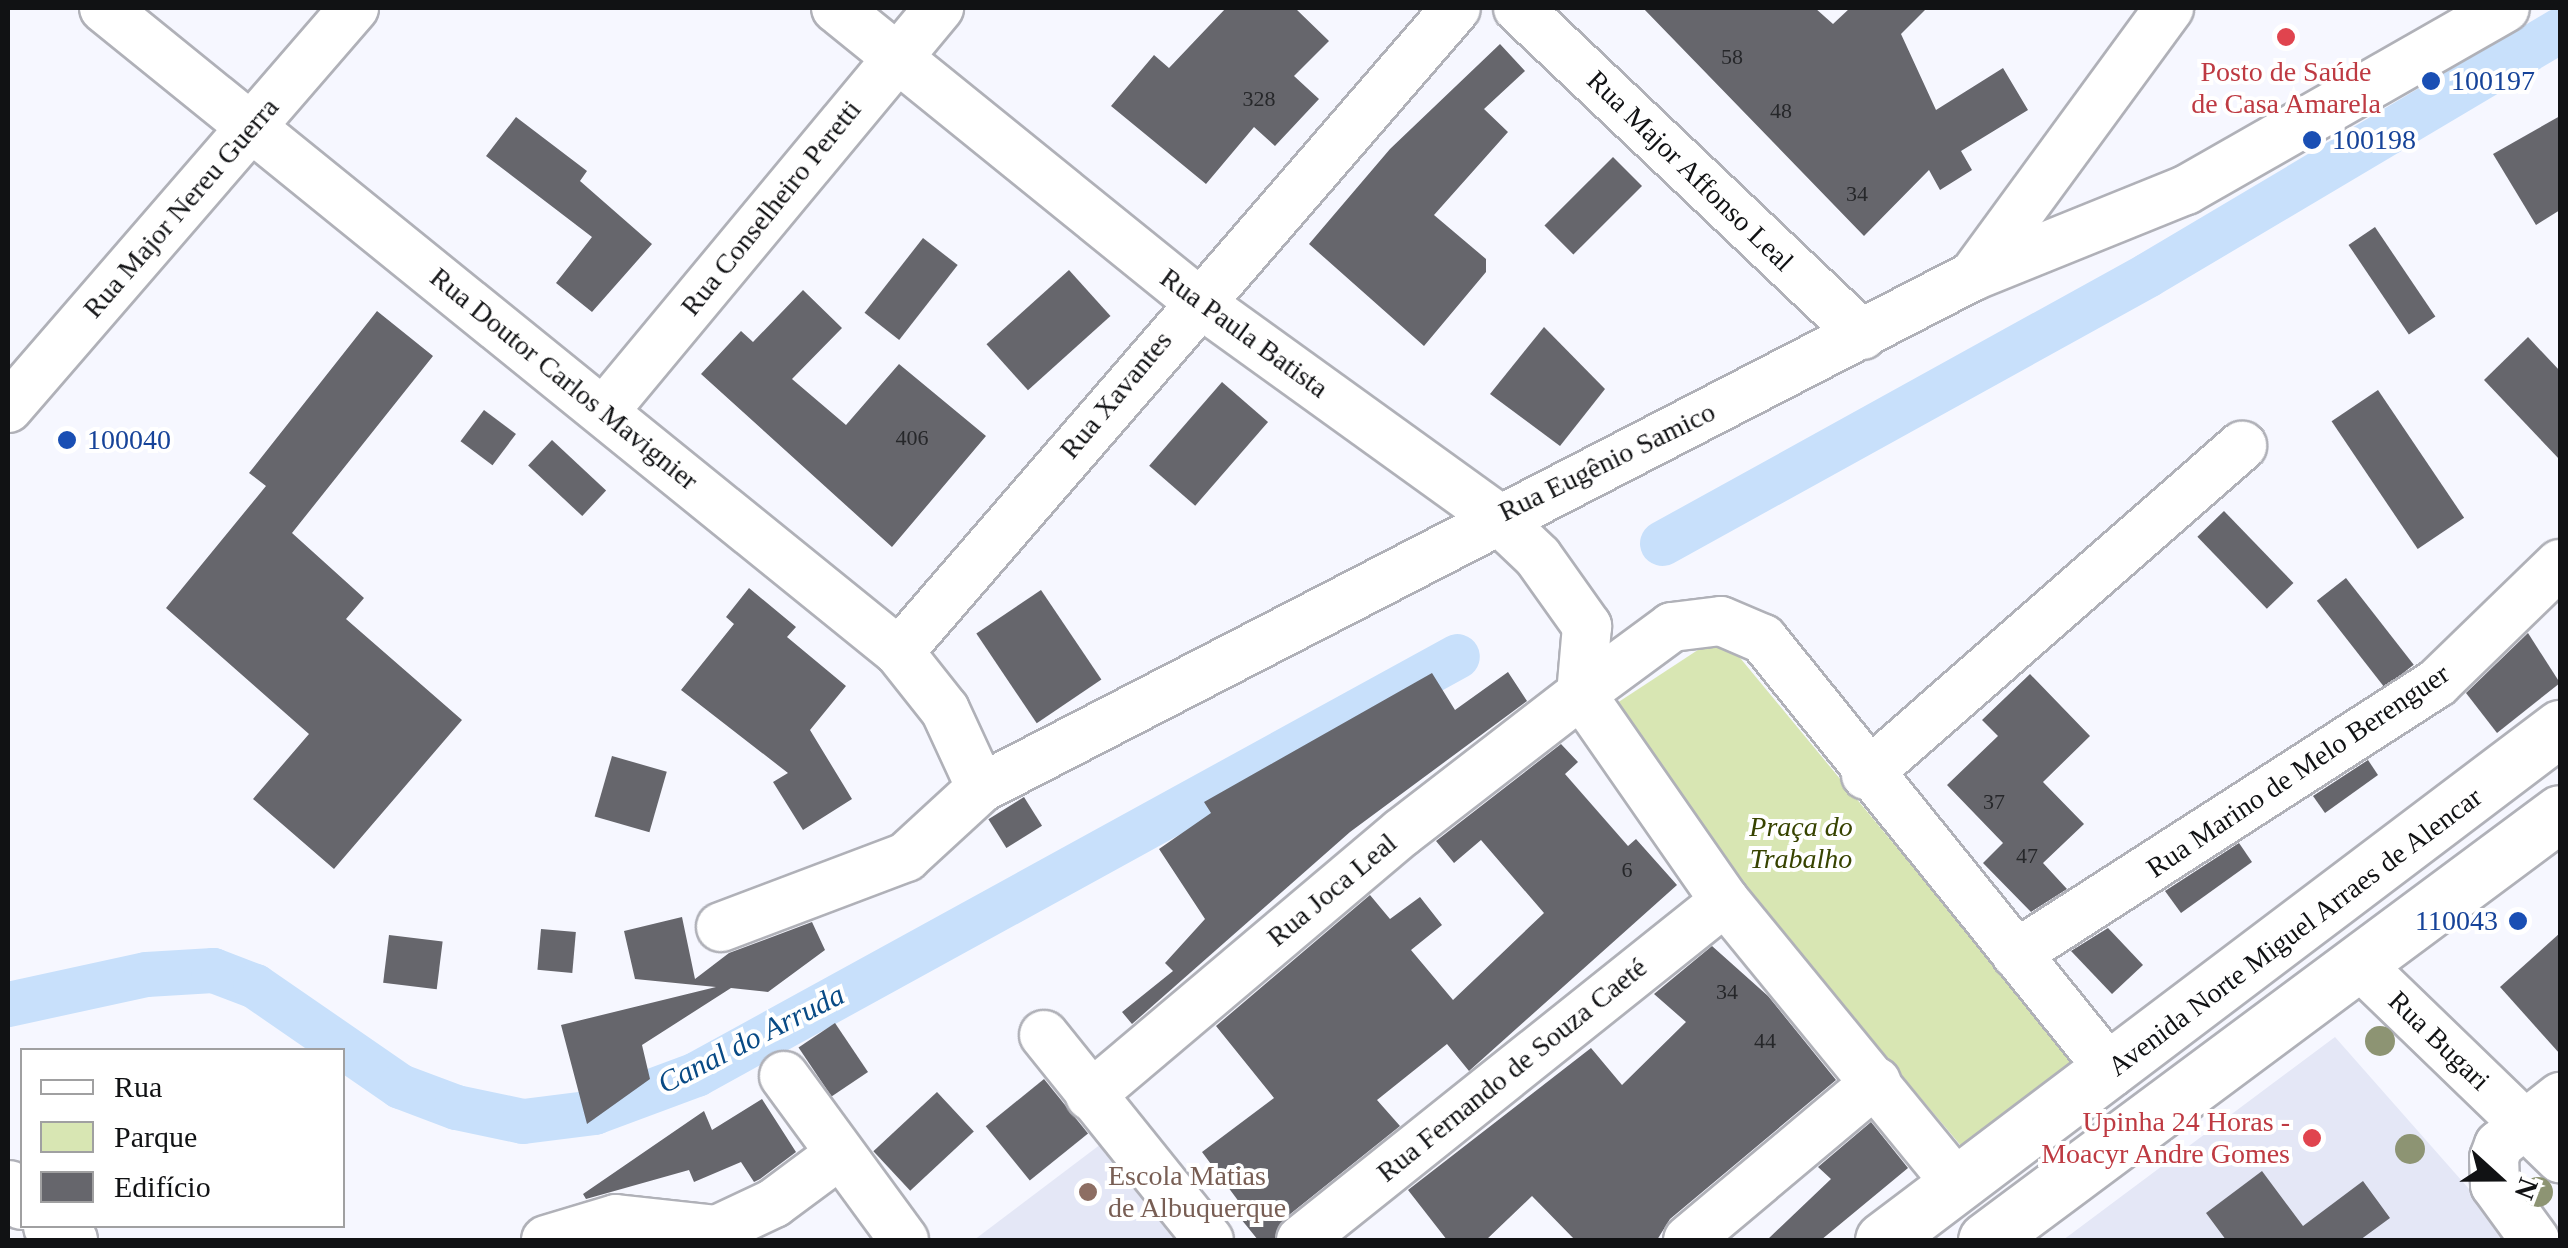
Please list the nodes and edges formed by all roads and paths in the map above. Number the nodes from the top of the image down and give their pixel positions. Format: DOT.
graph roads {
  1 [pos="104,8"];
  2 [pos="354,8"];
  3 [pos="836,8"];
  4 [pos="939,8"];
  5 [pos="1456,8"];
  6 [pos="1518,8"];
  7 [pos="2170,8"];
  8 [pos="2504,8"];
  9 [pos="894,60"];
  10 [pos="251,127"];
  11 [pos="1974,276"];
  12 [pos="1196,300"];
  13 [pos="1863,335"];
  14 [pos="8,408"];
  15 [pos="605,410"];
  16 [pos="2242,446"];
  17 [pos="1496,516"];
  18 [pos="2560,564"];
  19 [pos="899,652"];
  20 [pos="1581,694"];
  21 [pos="2560,728"];
  22 [pos="2560,756"];
  23 [pos="1866,775"];
  24 [pos="2560,783"];
  25 [pos="981,788"];
  26 [pos="2560,813"];
  27 [pos="1725,901"];
  28 [pos="721,927"];
  29 [pos="2016,954"];
  30 [pos="2361,966"];
  31 [pos="1044,1035"];
  32 [pos="2112,1072"];
  33 [pos="784,1076"];
  34 [pos="1876,1082"];
  35 [pos="1090,1096"];
  36 [pos="2549,1127"];
  37 [pos="840,1154"];
  38 [pos="1956,1183"];
  39 [pos="2011,1233"];
  40 [pos="546,1240"];
  41 [pos="904,1240"];
  42 [pos="1208,1240"];
  43 [pos="1301,1240"];
  44 [pos="1688,1240"];
  45 [pos="1883,1240"];
  46 [pos="1909,1240"];
  47 [pos="1956,1240"];
  48 [pos="2536,1240"];
  1 -- 10 [label="street, Rua Doutor Carlos Mavignier"];
  2 -- 10 [label="street, Rua Major Nereu Guerra"];
  3 -- 9 [label="street, Rua Paula Batista"];
  4 -- 9 [label="street, Rua Conselheiro Peretti"];
  5 -- 12 [label="street, Rua Xavantes"];
  6 -- 13 [label="street, Rua Major Affonso Leal"];
  7 -- 11 [label="street"];
  8 -- 11 [label="street, Rua Eugênio Samico"];
  9 -- 12 [label="street, Rua Paula Batista"];
  9 -- 15 [label="street, Rua Conselheiro Peretti"];
  10 -- 14 [label="street, Rua Major Nereu Guerra"];
  10 -- 15 [label="street, Rua Doutor Carlos Mavignier"];
  11 -- 13 [label="street, Rua Eugênio Samico"];
  12 -- 17 [label="street, Rua Paula Batista"];
  12 -- 19 [label="street, Rua Xavantes"];
  13 -- 17 [label="street, Rua Eugênio Samico"];
  15 -- 19 [label="street, Rua Doutor Carlos Mavignier"];
  16 -- 23 [label="street"];
  17 -- 20 [label="street, Rua Paula Batista"];
  17 -- 25 [label="street, Rua Eugênio Samico"];
  18 -- 29 [label="street, Rua Marino de Melo Berenguer"];
  19 -- 25 [label="street, Rua Doutor Carlos Mavignier"];
  20 -- 23 [label="street"];
  20 -- 27 [label="street"];
  20 -- 35 [label="street, Rua Joca Leal"];
  21 -- 32 [label="main road, Avenida Norte Miguel Arraes de Alencar"];
  22 -- 24 [label="street"];
  23 -- 29 [label="street"];
  25 -- 28 [label="street, Rua Eugênio Samico"];
  26 -- 30 [label="main road"];
  27 -- 34 [label="street"];
  27 -- 43 [label="street, Rua Fernando de Souza Caeté"];
  29 -- 32 [label="street"];
  30 -- 36 [label="street, Rua Bugari"];
  30 -- 39 [label="main road"];
  31 -- 35 [label="street"];
  32 -- 38 [label="main road, Avenida Norte Miguel Arraes de Alencar"];
  33 -- 37 [label="street"];
  34 -- 38 [label="street"];
  34 -- 44 [label="street"];
  35 -- 42 [label="street"];
  36 -- 48 [label="street"];
  37 -- 40 [label="street"];
  37 -- 41 [label="street"];
  38 -- 45 [label="main road, Avenida Norte Miguel Arraes de Alencar"];
  46 -- 47 [label="street"];
}
